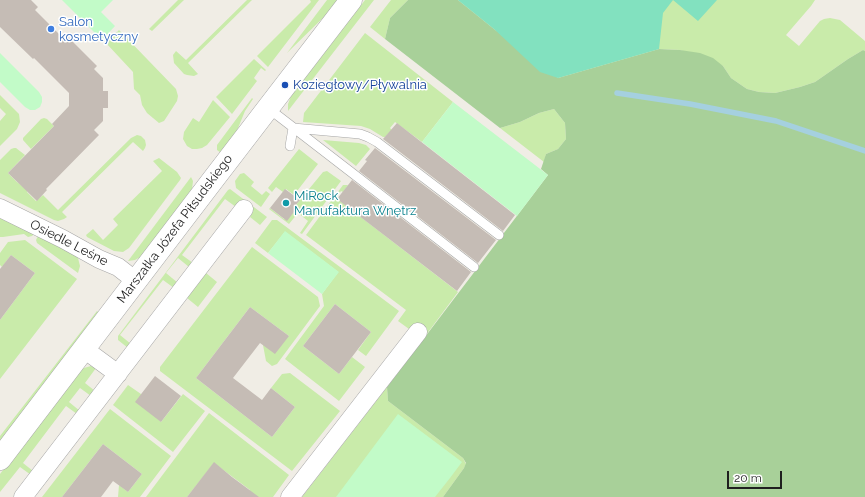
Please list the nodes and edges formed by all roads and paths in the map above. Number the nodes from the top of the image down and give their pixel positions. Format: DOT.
graph roads {
  1 [pos="351,0"];
  2 [pos="268,108"];
  3 [pos="293,128"];
  4 [pos="290,146"];
  5 [pos="0,208"];
  6 [pos="244,209"];
  7 [pos="499,235"];
  8 [pos="474,267"];
  9 [pos="136,281"];
  10 [pos="418,332"];
  11 [pos="84,349"];
  12 [pos="118,374"];
  13 [pos="0,459"];
  14 [pos="23,497"];
  15 [pos="290,497"];
  1 -- 2 [label="street, Marszałka Józefa Piłsudskiego"];
  2 -- 3 [label="lane"];
  2 -- 9 [label="street, Marszałka Józefa Piłsudskiego"];
  3 -- 4 [label="lane"];
  3 -- 7 [label="lane"];
  3 -- 8 [label="lane"];
  5 -- 9 [label="street, Osiedle Leśne"];
  6 -- 12 [label="street"];
  9 -- 11 [label="street, Marszałka Józefa Piłsudskiego"];
  10 -- 15 [label="street"];
  11 -- 12 [label="street"];
  11 -- 13 [label="street, Marszałka Józefa Piłsudskiego"];
  12 -- 14 [label="street"];
}
